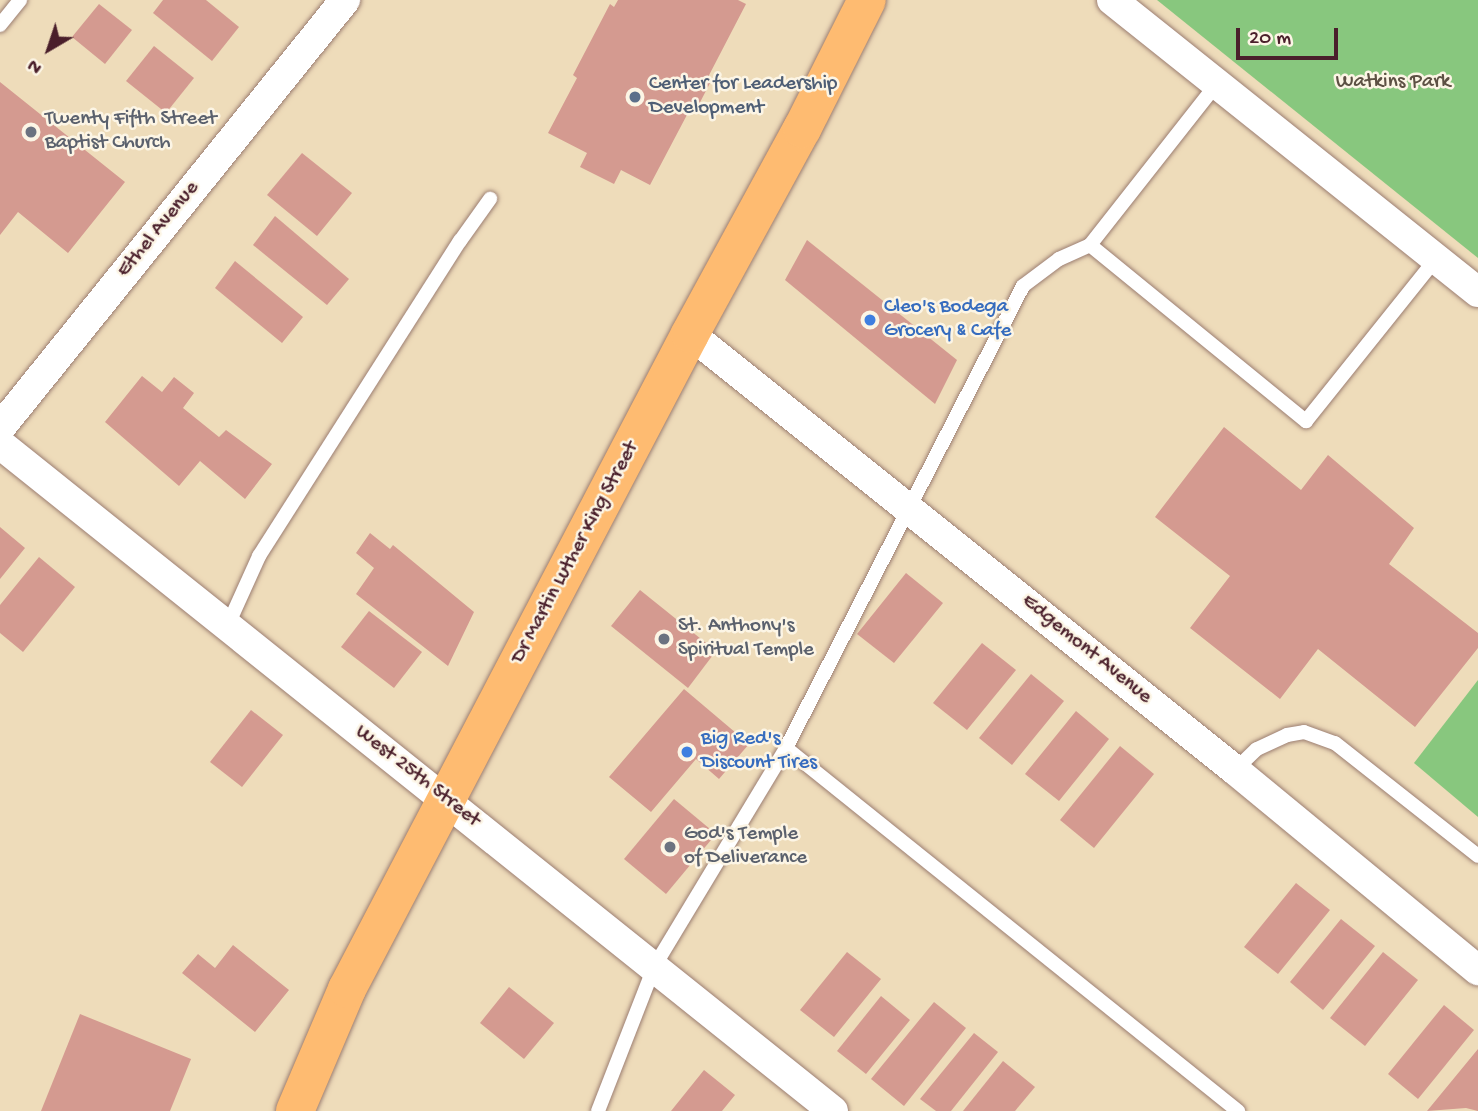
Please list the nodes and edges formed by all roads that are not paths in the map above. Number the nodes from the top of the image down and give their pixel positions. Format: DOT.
graph roads {
  1 [pos="20,0"];
  2 [pos="345,0"];
  3 [pos="867,0"];
  4 [pos="1123,9"];
  5 [pos="0,25"];
  6 [pos="1216,85"];
  7 [pos="489,199"];
  8 [pos="1090,245"];
  9 [pos="1436,259"];
  10 [pos="1478,292"];
  11 [pos="690,334"];
  12 [pos="0,428"];
  13 [pos="0,444"];
  14 [pos="910,508"];
  15 [pos="227,627"];
  16 [pos="786,748"];
  17 [pos="1235,770"];
  18 [pos="446,799"];
  19 [pos="1478,856"];
  20 [pos="654,967"];
  21 [pos="1478,970"];
  22 [pos="295,1111"];
  23 [pos="598,1111"];
  24 [pos="833,1111"];
  25 [pos="1238,1111"];
  1 -- 5 [label="lane"];
  2 -- 12 [label="street, Ethel Avenue"];
  3 -- 11 [label="main road, Dr Martin Luther King Street"];
  4 -- 6 [label="street"];
  6 -- 8 [label="lane"];
  6 -- 9 [label="street"];
  7 -- 15 [label="lane"];
  8 -- 9 [label="lane"];
  8 -- 14 [label="lane"];
  9 -- 10 [label="street"];
  11 -- 14 [label="street, Edgemont Avenue"];
  11 -- 18 [label="main road, Dr Martin Luther King Street"];
  13 -- 15 [label="street, West 25th Street"];
  14 -- 16 [label="lane"];
  14 -- 17 [label="street, Edgemont Avenue"];
  15 -- 18 [label="street, West 25th Street"];
  16 -- 20 [label="lane"];
  16 -- 25 [label="lane"];
  17 -- 19 [label="lane"];
  17 -- 21 [label="street, Edgemont Avenue"];
  18 -- 20 [label="street, West 25th Street"];
  18 -- 22 [label="main road, Dr Martin Luther King Street"];
  20 -- 23 [label="lane"];
  20 -- 24 [label="street, West 25th Street"];
}
